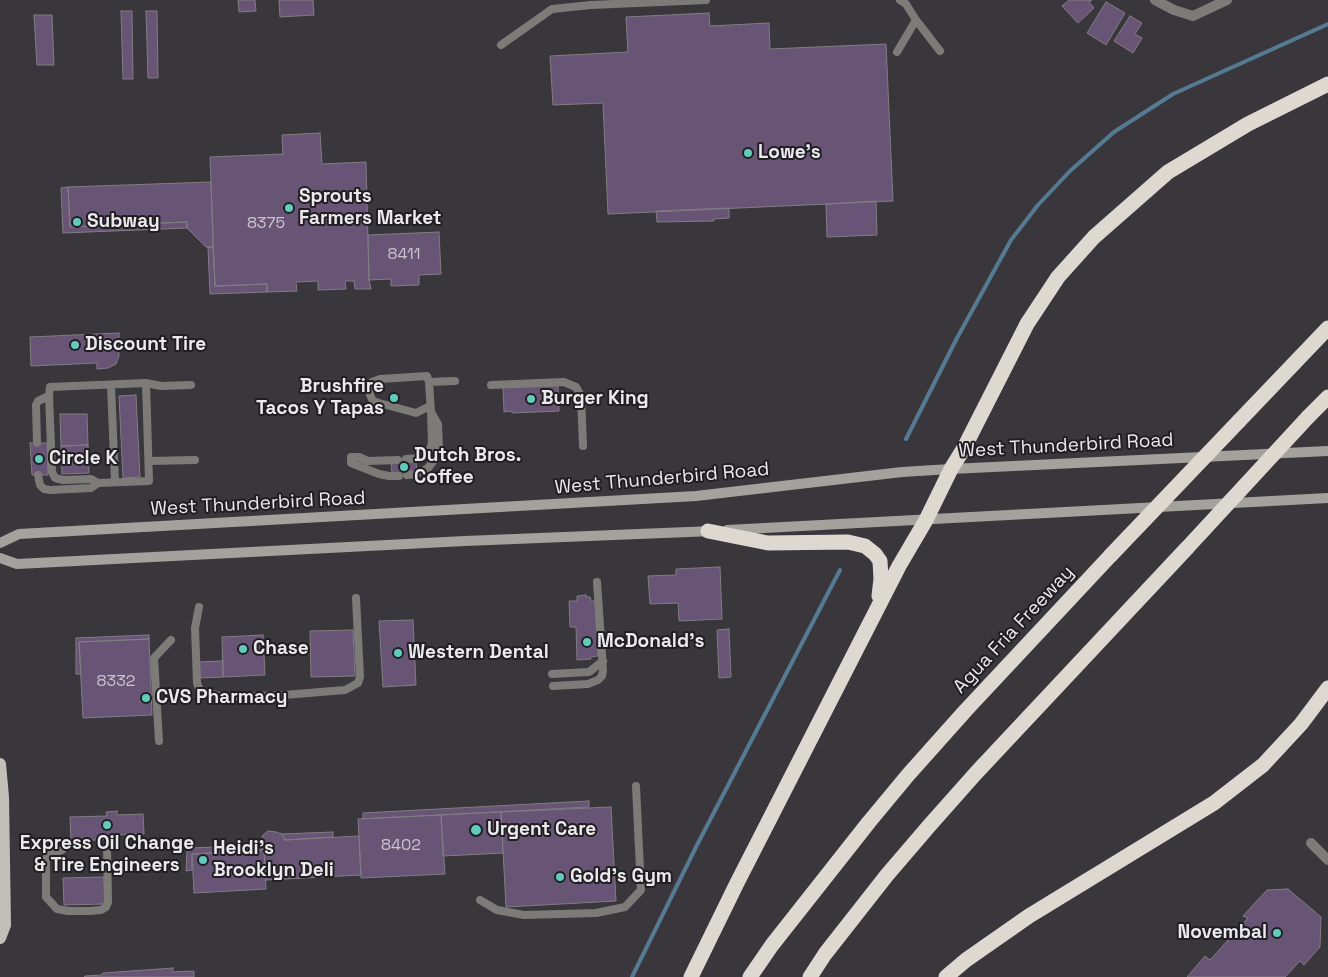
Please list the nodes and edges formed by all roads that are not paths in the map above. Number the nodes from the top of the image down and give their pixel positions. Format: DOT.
graph roads {
  1 [pos="706,0"];
  2 [pos="900,0"];
  3 [pos="1155,0"];
  4 [pos="1227,0"];
  5 [pos="916,20"];
  6 [pos="501,45"];
  7 [pos="940,51"];
  8 [pos="897,52"];
  9 [pos="1328,84"];
  10 [pos="1328,328"];
  11 [pos="429,382"];
  12 [pos="455,382"];
  13 [pos="146,383"];
  14 [pos="491,384"];
  15 [pos="111,385"];
  16 [pos="192,385"];
  17 [pos="49,396"];
  18 [pos="1328,396"];
  19 [pos="430,409"];
  20 [pos="37,443"];
  21 [pos="583,446"];
  22 [pos="1328,451"];
  23 [pos="195,460"];
  24 [pos="149,462"];
  25 [pos="951,469"];
  26 [pos="38,475"];
  27 [pos="115,482"];
  28 [pos="98,483"];
  29 [pos="1328,498"];
  30 [pos="926,520"];
  31 [pos="708,531"];
  32 [pos="0,543"];
  33 [pos="0,558"];
  34 [pos="597,582"];
  35 [pos="356,598"];
  36 [pos="199,607"];
  37 [pos="878,608"];
  38 [pos="171,640"];
  39 [pos="603,661"];
  40 [pos="552,674"];
  41 [pos="553,686"];
  42 [pos="1328,688"];
  43 [pos="159,741"];
  44 [pos="0,764"];
  45 [pos="636,786"];
  46 [pos="1311,844"];
  47 [pos="107,848"];
  48 [pos="62,850"];
  49 [pos="1328,860"];
  50 [pos="480,900"];
  51 [pos="0,938"];
  52 [pos="691,977"];
  53 [pos="750,977"];
  54 [pos="810,977"];
  55 [pos="946,977"];
  1 -- 6 [label="lane"];
  2 -- 5 [label="lane"];
  3 -- 4 [label="street"];
  5 -- 7 [label="lane"];
  5 -- 8 [label="lane"];
  9 -- 25 [label="highway"];
  10 -- 53 [label="highway, Agua Fria Freeway, bridge"];
  11 -- 12 [label="lane"];
  11 -- 19 [label="lane"];
  11 -- 19 [label="lane"];
  13 -- 15 [label="lane"];
  13 -- 16 [label="lane"];
  13 -- 24 [label="lane"];
  14 -- 21 [label="lane"];
  15 -- 17 [label="lane"];
  15 -- 27 [label="lane"];
  17 -- 20 [label="lane"];
  17 -- 28 [label="lane"];
  18 -- 54 [label="highway, bridge"];
  19 -- 19 [label="lane"];
  22 -- 25 [label="main road, West Thunderbird Road"];
  23 -- 24 [label="lane"];
  24 -- 27 [label="lane"];
  25 -- 30 [label="highway"];
  25 -- 32 [label="main road, West Thunderbird Road"];
  26 -- 28 [label="lane"];
  27 -- 28 [label="lane"];
  29 -- 30 [label="main road"];
  30 -- 31 [label="main road"];
  30 -- 37 [label="highway"];
  31 -- 33 [label="main road"];
  31 -- 37 [label="highway"];
  34 -- 39 [label="lane"];
  35 -- 36 [label="lane"];
  37 -- 52 [label="highway"];
  38 -- 43 [label="lane"];
  39 -- 40 [label="lane"];
  39 -- 41 [label="lane"];
  42 -- 55 [label="highway"];
  44 -- 51 [label="main road"];
  45 -- 50 [label="lane"];
  46 -- 49 [label="street"];
  47 -- 48 [label="lane"];
}
